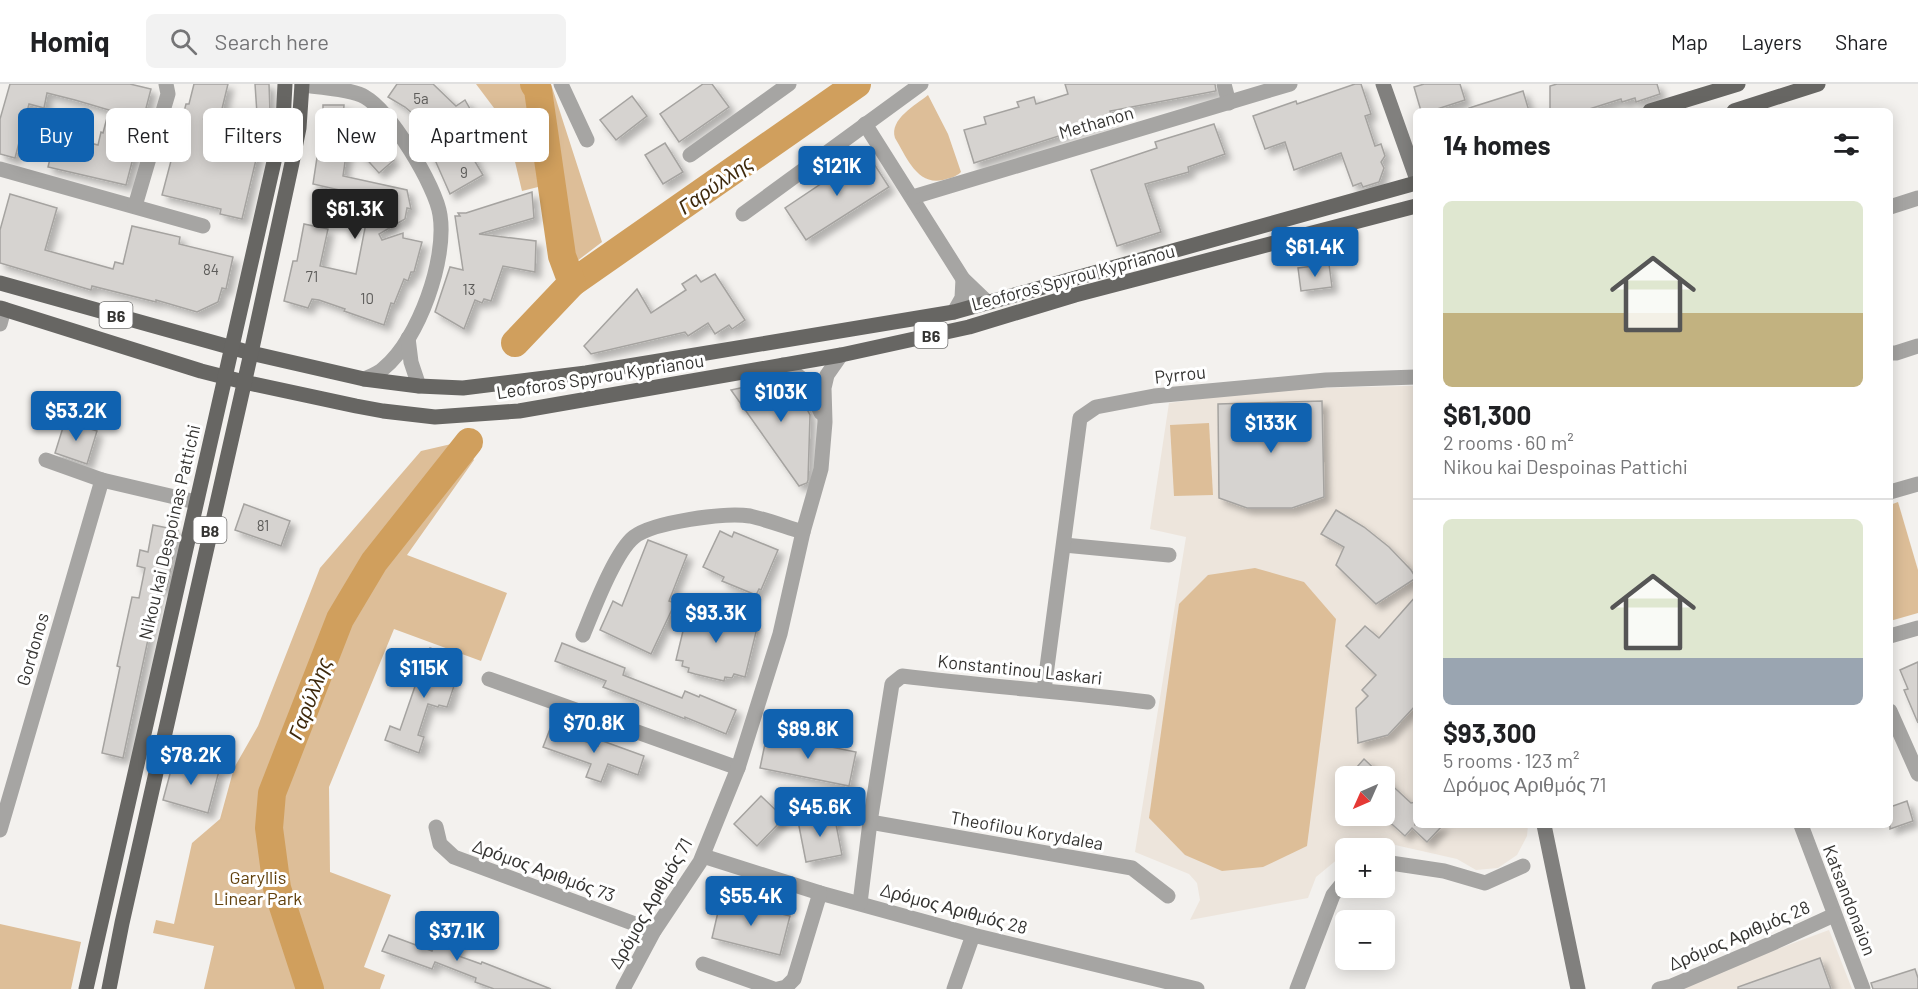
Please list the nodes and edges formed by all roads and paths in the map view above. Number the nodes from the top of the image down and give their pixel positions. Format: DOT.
graph roads {
  1 [pos="166,84"];
  2 [pos="285,84"];
  3 [pos="302,84"];
  4 [pos="561,84"];
  5 [pos="789,84"];
  6 [pos="921,84"];
  7 [pos="1224,84"];
  8 [pos="1290,84"];
  9 [pos="1383,84"];
  10 [pos="1738,84"];
  11 [pos="1818,84"];
  12 [pos="1229,103"];
  13 [pos="1660,108"];
  14 [pos="1743,108"];
  15 [pos="865,124"];
  16 [pos="587,140"];
  17 [pos="690,154"];
  18 [pos="0,169"];
  19 [pos="1413,169"];
  20 [pos="1413,184"];
  21 [pos="913,197"];
  22 [pos="1918,198"];
  23 [pos="135,206"];
  24 [pos="1893,206"];
  25 [pos="1413,207"];
  26 [pos="743,214"];
  27 [pos="202,226"];
  28 [pos="963,279"];
  29 [pos="0,283"];
  30 [pos="987,303"];
  31 [pos="2,308"];
  32 [pos="954,312"];
  33 [pos="0,324"];
  34 [pos="408,338"];
  35 [pos="1918,346"];
  36 [pos="232,348"];
  37 [pos="251,353"];
  38 [pos="1893,353"];
  39 [pos="841,355"];
  40 [pos="783,365"];
  41 [pos="224,377"];
  42 [pos="1413,377"];
  43 [pos="364,379"];
  44 [pos="244,382"];
  45 [pos="418,386"];
  46 [pos="825,422"];
  47 [pos="46,460"];
  48 [pos="102,480"];
  49 [pos="1918,484"];
  50 [pos="1893,491"];
  51 [pos="196,502"];
  52 [pos="803,532"];
  53 [pos="1064,545"];
  54 [pos="1169,555"];
  55 [pos="1918,628"];
  56 [pos="583,635"];
  57 [pos="1893,635"];
  58 [pos="489,679"];
  59 [pos="1044,690"];
  60 [pos="1148,702"];
  61 [pos="1893,718"];
  62 [pos="738,768"];
  63 [pos="1918,774"];
  64 [pos="4,794"];
  65 [pos="870,822"];
  66 [pos="436,827"];
  67 [pos="1545,828"];
  68 [pos="1802,828"];
  69 [pos="0,830"];
  70 [pos="703,856"];
  71 [pos="1395,863"];
  72 [pos="1523,866"];
  73 [pos="820,892"];
  74 [pos="1335,893"];
  75 [pos="1168,896"];
  76 [pos="860,903"];
  77 [pos="1834,915"];
  78 [pos="654,931"];
  79 [pos="974,935"];
  80 [pos="703,964"];
  81 [pos="1167,985"];
  82 [pos="86,989"];
  83 [pos="109,989"];
  84 [pos="623,989"];
  85 [pos="776,989"];
  86 [pos="954,989"];
  87 [pos="1197,989"];
  88 [pos="1297,989"];
  89 [pos="1578,989"];
  90 [pos="1659,989"];
  91 [pos="1863,989"];
  1 -- 23 [label="street"];
  2 -- 36 [label="main road, Nikou kai Despoinas Pattichi / B8"];
  3 -- 34 [label="street"];
  3 -- 37 [label="main road, B8"];
  4 -- 16 [label="street"];
  5 -- 17 [label="street"];
  6 -- 15 [label="street"];
  7 -- 12 [label="street"];
  8 -- 12 [label="street, Methanon"];
  9 -- 19 [label="main road"];
  10 -- 13 [label="main road"];
  11 -- 14 [label="main road"];
  12 -- 21 [label="street, Methanon"];
  15 -- 21 [label="street"];
  15 -- 26 [label="street"];
  18 -- 23 [label="street"];
  20 -- 30 [label="main road, Leoforos Spyrou Kyprianou / B6"];
  21 -- 28 [label="street"];
  22 -- 24 [label="street"];
  23 -- 27 [label="street"];
  25 -- 39 [label="main road, Leoforos Spyrou Kyprianou / B6"];
  28 -- 30 [label="street"];
  28 -- 32 [label="street"];
  29 -- 36 [label="main road, Leoforos Spyrou Kyprianou / B6"];
  30 -- 32 [label="main road, Leoforos Spyrou Kyprianou / B6"];
  31 -- 33 [label="street"];
  31 -- 41 [label="main road, Leoforos Spyrou Kyprianou / B6"];
  32 -- 45 [label="main road, Leoforos Spyrou Kyprianou / B6"];
  34 -- 43 [label="street"];
  34 -- 45 [label="street"];
  35 -- 38 [label="street"];
  36 -- 37 [label="main road, Leoforos Spyrou Kyprianou / B6"];
  36 -- 41 [label="main road, Nikou kai Despoinas Pattichi / B8"];
  37 -- 43 [label="main road, Leoforos Spyrou Kyprianou / B6"];
  37 -- 44 [label="main road, B8"];
  39 -- 40 [label="main road, Leoforos Spyrou Kyprianou / B6"];
  39 -- 46 [label="street, Δρόμος Αριθμός 71"];
  40 -- 44 [label="main road, Leoforos Spyrou Kyprianou / B6"];
  40 -- 46 [label="street, Δρόμος Αριθμός 71"];
  41 -- 44 [label="main road, Leoforos Spyrou Kyprianou / B6"];
  41 -- 51 [label="main road, Nikou kai Despoinas Pattichi / B8"];
  42 -- 53 [label="street, Pyrrou"];
  43 -- 45 [label="main road, Leoforos Spyrou Kyprianou / B6"];
  44 -- 83 [label="main road, B8"];
  46 -- 52 [label="street, Δρόμος Αριθμός 71"];
  47 -- 48 [label="street"];
  48 -- 51 [label="street"];
  48 -- 64 [label="street, Gordonos"];
  49 -- 50 [label="street"];
  51 -- 82 [label="main road, Nikou kai Despoinas Pattichi / B8"];
  52 -- 56 [label="street"];
  52 -- 62 [label="street, Δρόμος Αριθμός 71"];
  53 -- 54 [label="street"];
  53 -- 59 [label="street, Pyrrou"];
  55 -- 57 [label="street"];
  58 -- 62 [label="street"];
  59 -- 60 [label="street, Konstantinou Laskari"];
  59 -- 65 [label="street, Konstantinou Laskari"];
  61 -- 63 [label="street"];
  62 -- 70 [label="street, Δρόμος Αριθμός 71"];
  64 -- 69 [label="street, Gordonos"];
  65 -- 75 [label="street, Theofilou Korydalea"];
  65 -- 76 [label="street"];
  66 -- 78 [label="street, Δρόμος Αριθμός 73"];
  67 -- 89 [label="main road"];
  68 -- 77 [label="street, Katsandonaion"];
  70 -- 73 [label="street, Δρόμος Αριθμός 28"];
  70 -- 78 [label="street, Δρόμος Αριθμός 71"];
  71 -- 72 [label="street"];
  73 -- 76 [label="street, Δρόμος Αριθμός 28"];
  73 -- 85 [label="street"];
  74 -- 88 [label="street"];
  76 -- 79 [label="street, Δρόμος Αριθμός 28"];
  77 -- 90 [label="street, Δρόμος Αριθμός 28"];
  77 -- 91 [label="street, Katsandonaion"];
  78 -- 84 [label="street, Δρόμος Αριθμός 71"];
  79 -- 81 [label="street, Δρόμος Αριθμός 28"];
  79 -- 86 [label="street"];
  80 -- 85 [label="street"];
  81 -- 87 [label="street, Δρόμος Αριθμός 28"];
}
